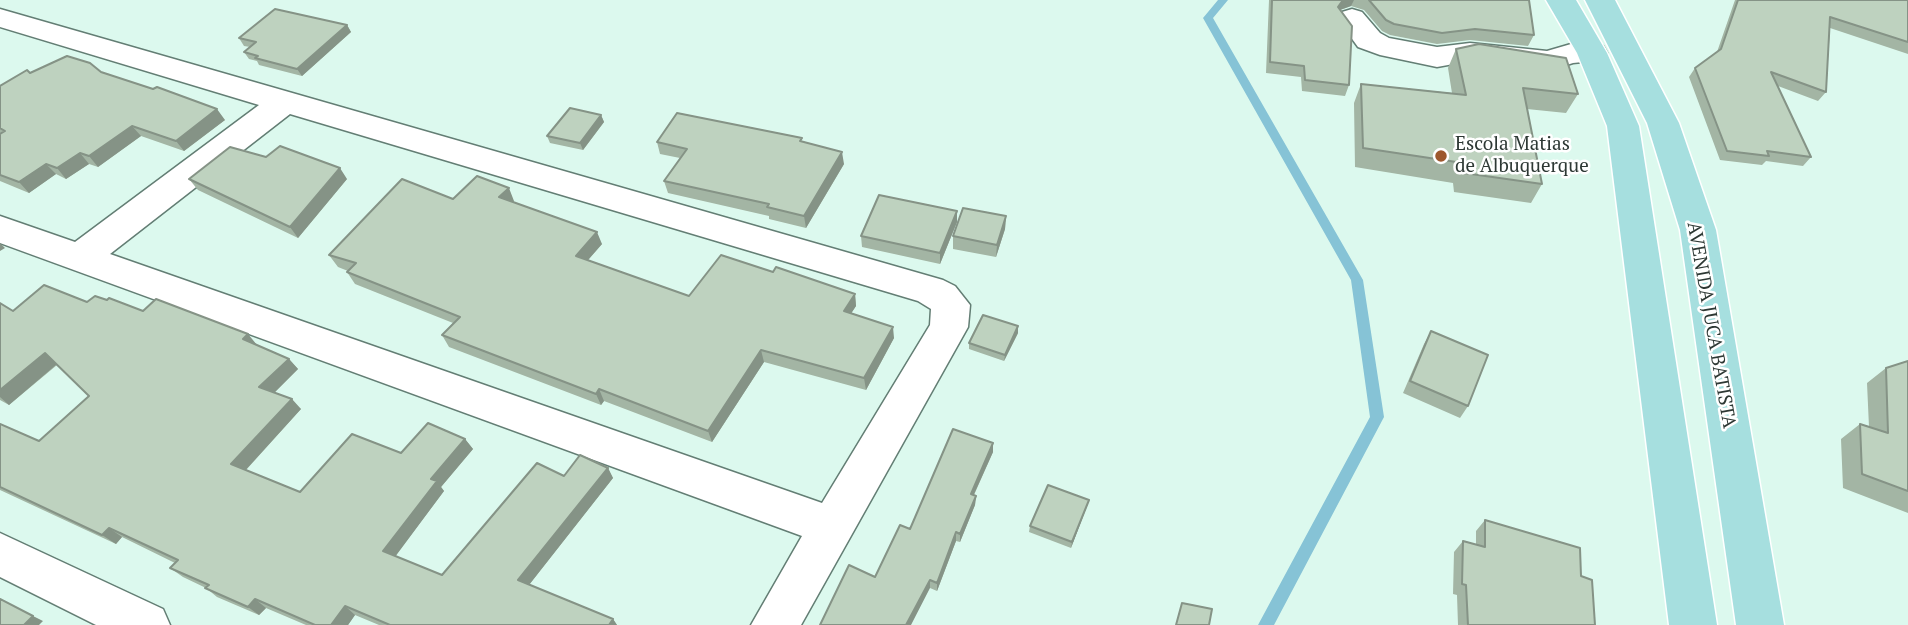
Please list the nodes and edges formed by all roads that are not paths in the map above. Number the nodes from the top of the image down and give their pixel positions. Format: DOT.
graph roads {
  1 [pos="1561,0"];
  2 [pos="1600,0"];
  3 [pos="0,18"];
  4 [pos="1352,18"];
  5 [pos="1592,53"];
  6 [pos="285,101"];
  7 [pos="0,229"];
  8 [pos="79,258"];
  9 [pos="832,527"];
  10 [pos="0,554"];
  11 [pos="146,625"];
  12 [pos="775,625"];
  13 [pos="1693,625"];
  14 [pos="1760,625"];
  1 -- 5 [label="main road"];
  2 -- 14 [label="main road, AVENIDA JUCA BATISTA"];
  3 -- 6 [label="street"];
  4 -- 5 [label="street"];
  5 -- 13 [label="main road"];
  6 -- 8 [label="street"];
  6 -- 9 [label="street"];
  7 -- 8 [label="street"];
  8 -- 9 [label="street"];
  9 -- 12 [label="street"];
  10 -- 11 [label="street"];
}
